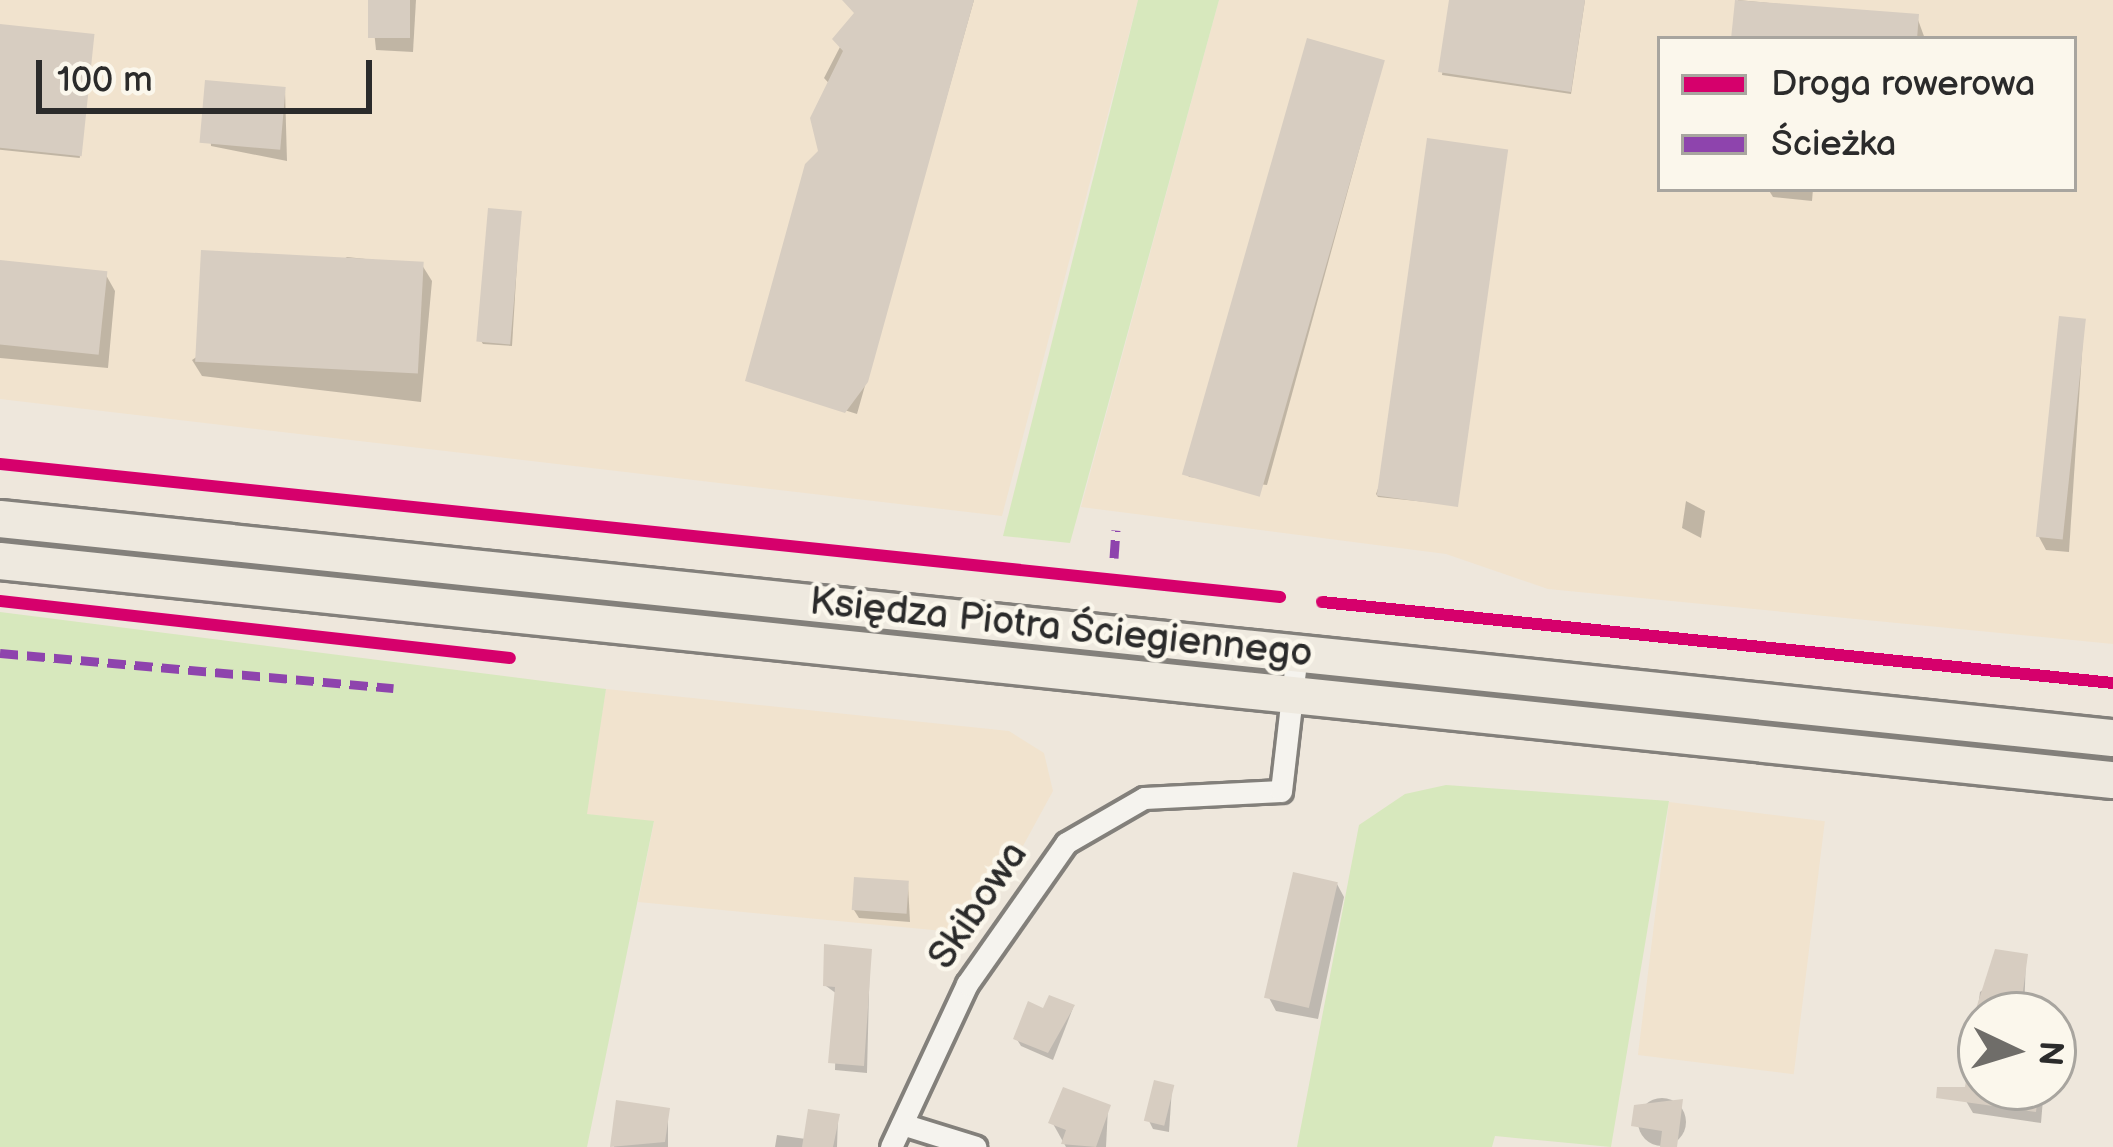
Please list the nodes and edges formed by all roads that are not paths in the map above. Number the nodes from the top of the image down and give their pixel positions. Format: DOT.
graph roads {
  1 [pos="0,519"];
  2 [pos="0,561"];
  3 [pos="1297,653"];
  4 [pos="1292,695"];
  5 [pos="2113,738"];
  6 [pos="2113,779"];
  7 [pos="902,1124"];
  8 [pos="891,1147"];
  9 [pos="976,1147"];
  1 -- 3 [label="main road, Księdza Piotra Ściegiennego"];
  2 -- 4 [label="main road, Księdza Piotra Ściegiennego"];
  3 -- 4 [label="street, Skibowa"];
  3 -- 5 [label="main road, Księdza Piotra Ściegiennego"];
  4 -- 6 [label="main road, Księdza Piotra Ściegiennego"];
  4 -- 7 [label="street, Skibowa"];
  7 -- 8 [label="street, Skibowa"];
  7 -- 9 [label="street"];
}
